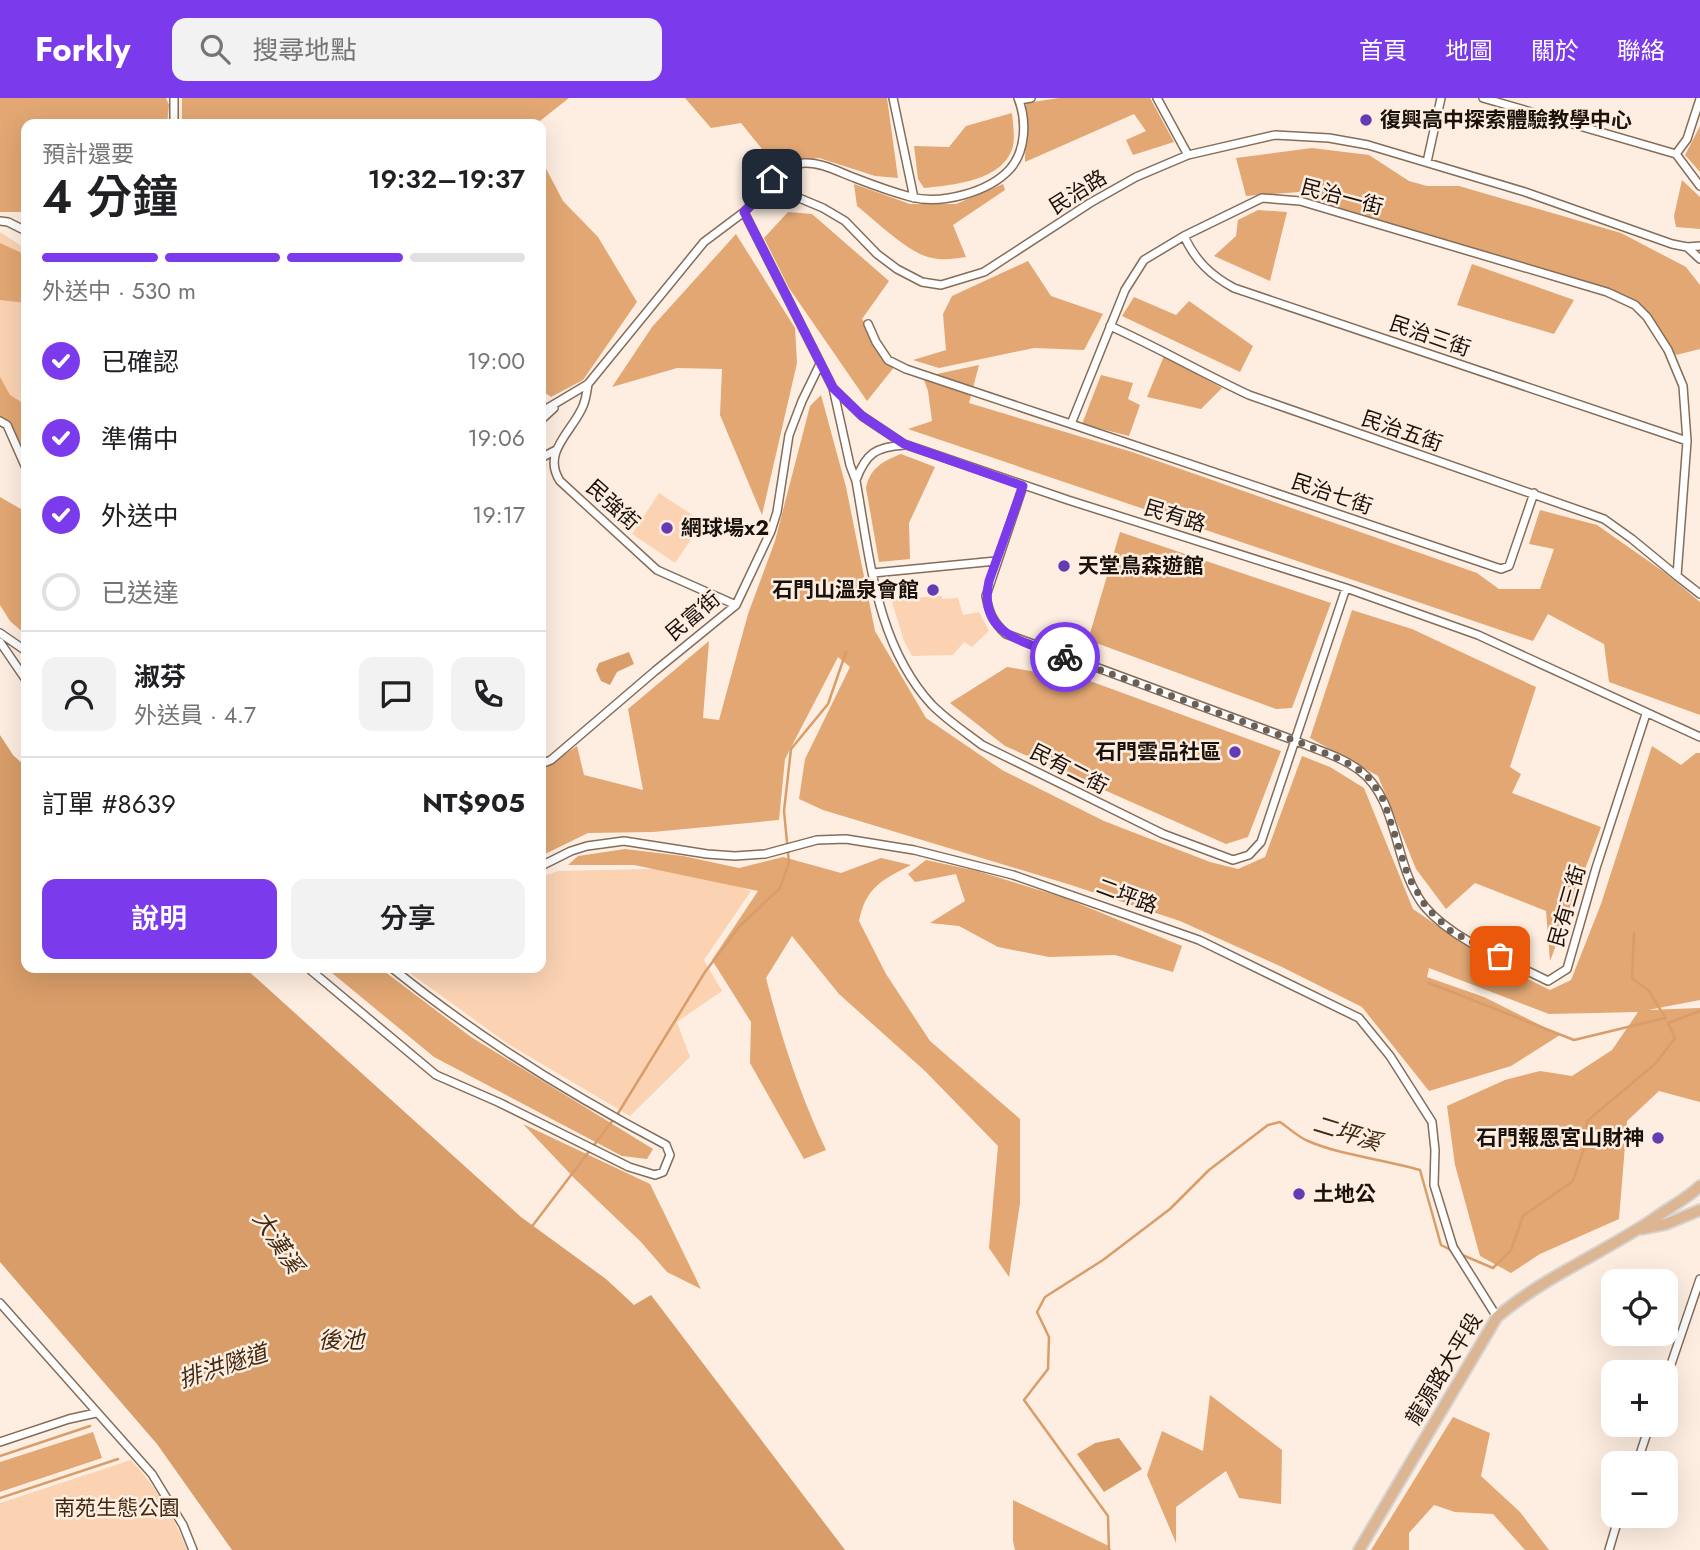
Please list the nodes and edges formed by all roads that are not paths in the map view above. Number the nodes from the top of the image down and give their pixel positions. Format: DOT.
graph roads {
  1 [pos="174,98"];
  2 [pos="892,98"];
  3 [pos="1031,98"];
  4 [pos="1157,98"];
  5 [pos="1441,98"];
  6 [pos="1483,98"];
  7 [pos="1019,99"];
  8 [pos="1700,100"];
  9 [pos="174,119"];
  10 [pos="1676,154"];
  11 [pos="1188,155"];
  12 [pos="1427,162"];
  13 [pos="790,167"];
  14 [pos="1700,186"];
  15 [pos="792,195"];
  16 [pos="758,198"];
  17 [pos="914,198"];
  18 [pos="744,212"];
  19 [pos="0,221"];
  20 [pos="21,228"];
  21 [pos="1184,236"];
  22 [pos="1700,246"];
  23 [pos="1687,247"];
  24 [pos="1700,259"];
  25 [pos="868,324"];
  26 [pos="1110,326"];
  27 [pos="820,364"];
  28 [pos="588,384"];
  29 [pos="833,388"];
  30 [pos="565,398"];
  31 [pos="546,409"];
  32 [pos="546,415"];
  33 [pos="0,421"];
  34 [pos="1070,424"];
  35 [pos="1686,441"];
  36 [pos="904,444"];
  37 [pos="556,450"];
  38 [pos="546,455"];
  39 [pos="21,457"];
  40 [pos="856,481"];
  41 [pos="1023,486"];
  42 [pos="1534,493"];
  43 [pos="996,561"];
  44 [pos="873,573"];
  45 [pos="1677,576"];
  46 [pos="1346,588"];
  47 [pos="1700,594"];
  48 [pos="736,605"];
  49 [pos="0,633"];
  50 [pos="0,642"];
  51 [pos="21,648"];
  52 [pos="21,673"];
  53 [pos="1646,714"];
  54 [pos="1700,737"];
  55 [pos="1296,741"];
  56 [pos="546,762"];
  57 [pos="546,864"];
  58 [pos="313,973"];
  59 [pos="399,973"];
  60 [pos="1700,1186"];
  61 [pos="1700,1198"];
  62 [pos="1686,1199"];
  63 [pos="1697,1213"];
  64 [pos="1640,1229"];
  65 [pos="1700,1279"];
  66 [pos="0,1303"];
  67 [pos="1497,1317"];
  68 [pos="1672,1360"];
  69 [pos="96,1413"];
  70 [pos="0,1442"];
  71 [pos="1615,1528"];
  72 [pos="193,1550"];
  73 [pos="1359,1550"];
  74 [pos="1609,1550"];
  1 -- 9 [label="street"];
  2 -- 17 [label="street"];
  3 -- 7 [label="street"];
  4 -- 11 [label="street"];
  5 -- 12 [label="street"];
  6 -- 10 [label="street"];
  7 -- 17 [label="street"];
  8 -- 10 [label="street"];
  10 -- 14 [label="street"];
  11 -- 12 [label="street, 民治路"];
  11 -- 15 [label="street, 民治路"];
  12 -- 23 [label="street, 民治路"];
  13 -- 15 [label="street"];
  13 -- 16 [label="street"];
  13 -- 17 [label="street"];
  15 -- 16 [label="street, 民治路"];
  16 -- 18 [label="street"];
  18 -- 27 [label="street, 民有路"];
  18 -- 28 [label="street"];
  19 -- 20 [label="street"];
  21 -- 26 [label="street, 民治一街"];
  21 -- 35 [label="street, 民治三街"];
  21 -- 35 [label="street, 民治一街"];
  22 -- 23 [label="street"];
  23 -- 24 [label="street"];
  25 -- 34 [label="street"];
  26 -- 34 [label="street, 民治一街"];
  26 -- 42 [label="street, 民治五街"];
  27 -- 29 [label="street, 民有路"];
  27 -- 48 [label="street, 民富街"];
  28 -- 30 [label="street"];
  28 -- 37 [label="street"];
  29 -- 36 [label="street, 民有路"];
  29 -- 40 [label="street, 民有二街"];
  30 -- 31 [label="street"];
  30 -- 32 [label="street"];
  33 -- 39 [label="street"];
  34 -- 42 [label="street, 民治七街"];
  35 -- 45 [label="street, 民治一街"];
  36 -- 40 [label="street"];
  36 -- 41 [label="street, 民有路"];
  37 -- 38 [label="street"];
  37 -- 48 [label="street, 民強街"];
  40 -- 44 [label="street, 民有二街"];
  41 -- 43 [label="street, 民有三街"];
  41 -- 46 [label="street, 民有路"];
  42 -- 45 [label="street, 民治五街"];
  43 -- 44 [label="street"];
  43 -- 55 [label="street, 民有三街"];
  44 -- 55 [label="street, 民有二街"];
  45 -- 47 [label="street"];
  46 -- 53 [label="street, 民有路"];
  46 -- 55 [label="street, 民有二街"];
  48 -- 56 [label="street, 民富街"];
  49 -- 51 [label="street"];
  50 -- 52 [label="street"];
  53 -- 54 [label="street, 民有路"];
  53 -- 55 [label="street, 民有三街"];
  57 -- 67 [label="street, 二坪路"];
  58 -- 59 [label="street"];
  60 -- 62 [label="main road, 龍源路大平段"];
  61 -- 62 [label="main road, 龍源路大平段"];
  62 -- 64 [label="main road, 龍源路大平段"];
  63 -- 64 [label="main road, 龍源路大平段"];
  64 -- 67 [label="main road, 龍源路大平段"];
  65 -- 68 [label="street"];
  66 -- 69 [label="street"];
  67 -- 73 [label="main road, 龍源路大平段"];
  69 -- 70 [label="street"];
  69 -- 72 [label="street"];
  71 -- 74 [label="street"];
}
